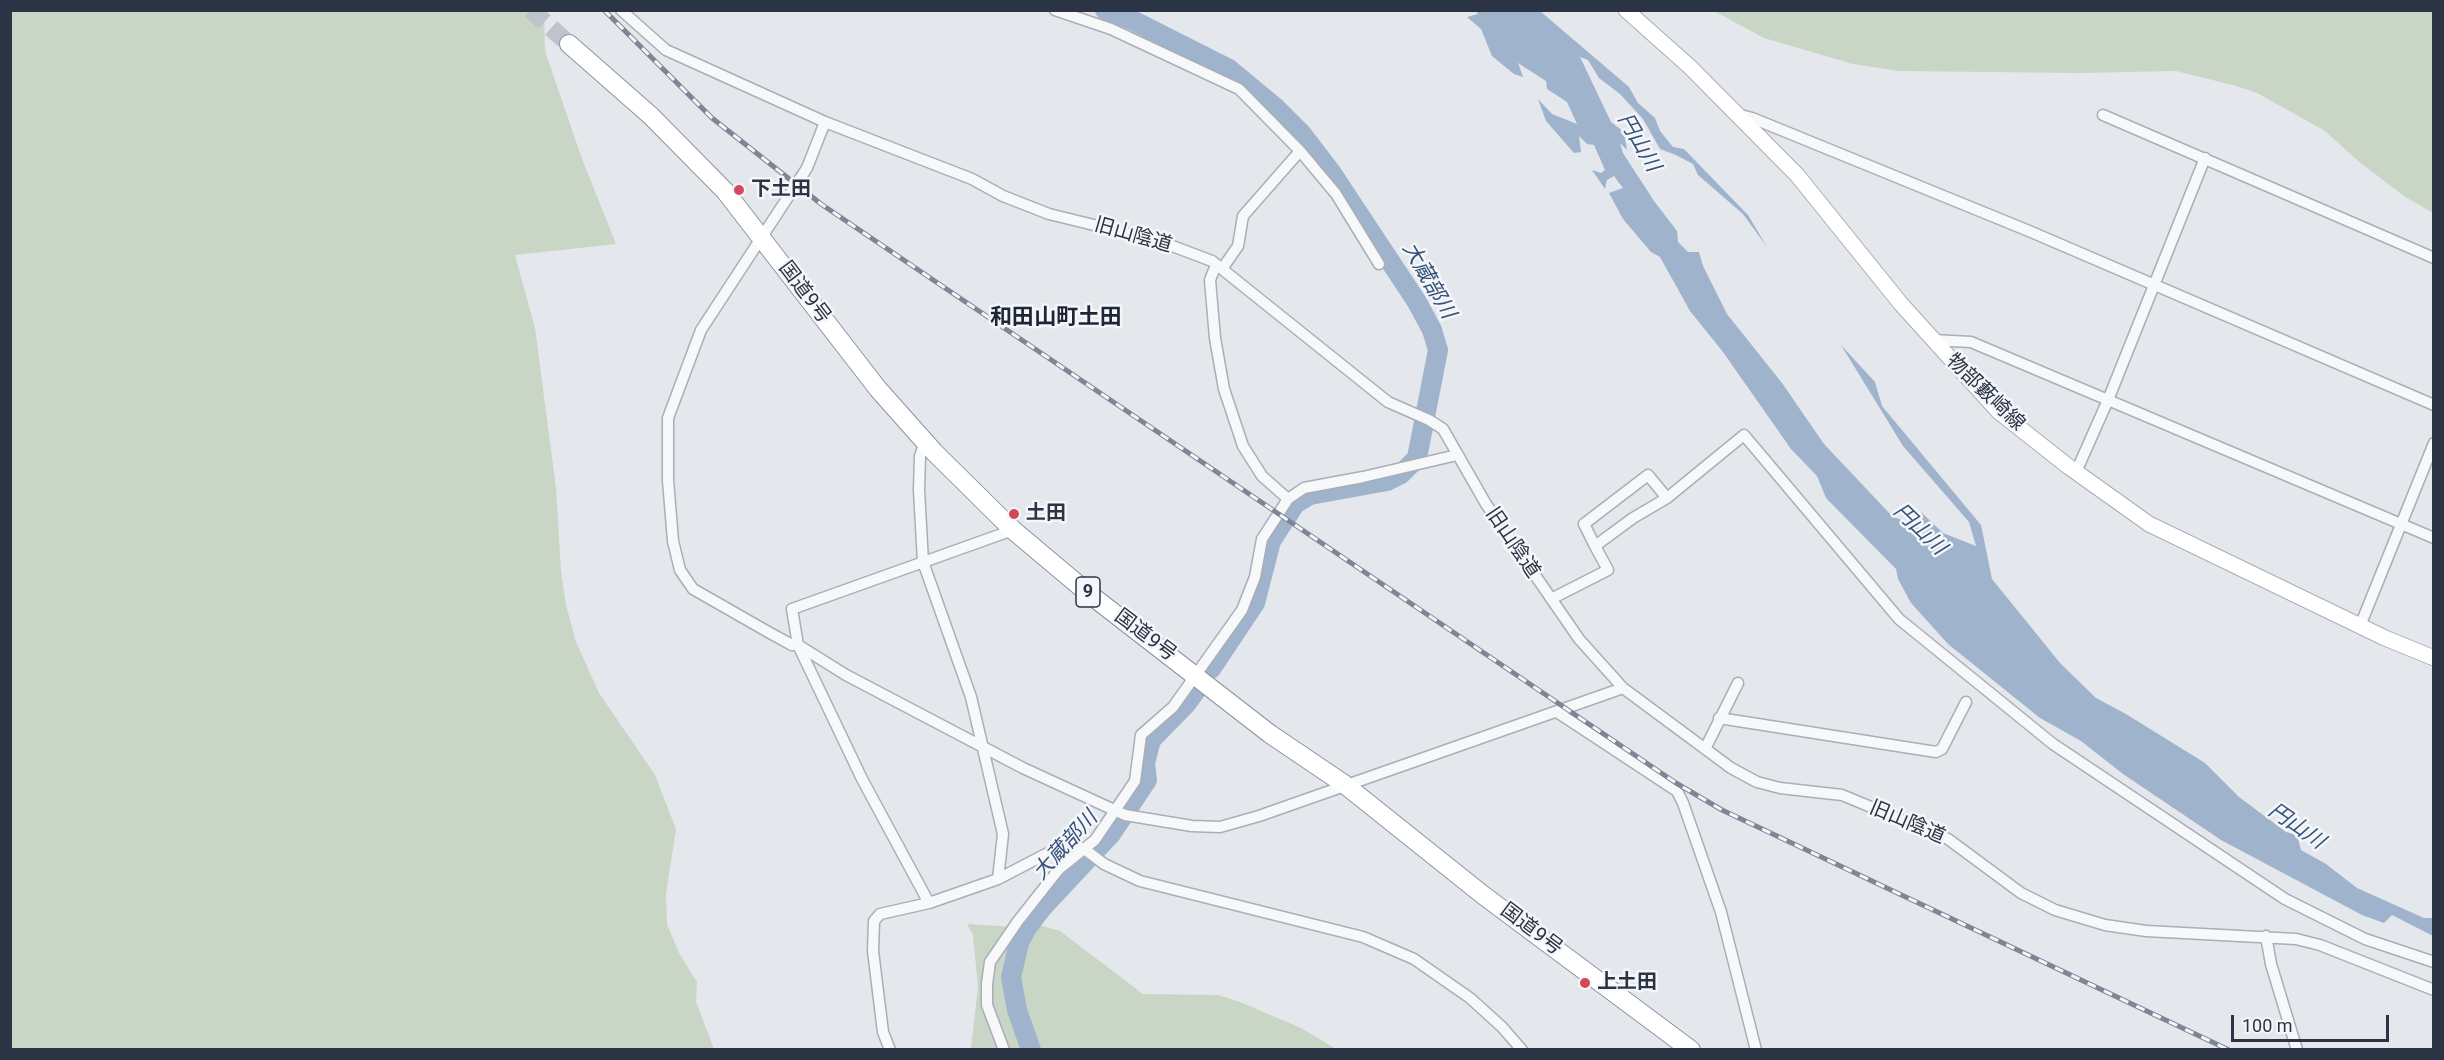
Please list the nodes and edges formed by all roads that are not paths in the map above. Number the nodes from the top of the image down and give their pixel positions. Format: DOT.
graph roads {
  1 [pos="621,10"];
  2 [pos="1055,10"];
  3 [pos="1626,10"];
  4 [pos="569,44"];
  5 [pos="1737,114"];
  6 [pos="2103,115"];
  7 [pos="825,122"];
  8 [pos="1300,152"];
  9 [pos="2205,158"];
  10 [pos="761,236"];
  11 [pos="2433,258"];
  12 [pos="1379,264"];
  13 [pos="1219,267"];
  14 [pos="2155,284"];
  15 [pos="1932,340"];
  16 [pos="2108,400"];
  17 [pos="2433,405"];
  18 [pos="925,442"];
  19 [pos="2433,443"];
  20 [pos="1457,455"];
  21 [pos="2076,472"];
  22 [pos="1666,498"];
  23 [pos="1288,499"];
  24 [pos="2401,524"];
  25 [pos="1012,530"];
  26 [pos="2433,538"];
  27 [pos="1595,546"];
  28 [pos="923,562"];
  29 [pos="1551,599"];
  30 [pos="2360,626"];
  31 [pos="798,645"];
  32 [pos="2433,658"];
  33 [pos="1197,676"];
  34 [pos="1738,683"];
  35 [pos="1623,688"];
  36 [pos="1966,702"];
  37 [pos="1557,712"];
  38 [pos="1719,718"];
  39 [pos="981,746"];
  40 [pos="1705,749"];
  41 [pos="1344,784"];
  42 [pos="1116,812"];
  43 [pos="1083,848"];
  44 [pos="998,879"];
  45 [pos="929,903"];
  46 [pos="2266,936"];
  47 [pos="2433,962"];
  48 [pos="2433,990"];
  49 [pos="1681,1047"];
  50 [pos="890,1050"];
  51 [pos="1004,1050"];
  52 [pos="1522,1050"];
  53 [pos="1756,1050"];
  54 [pos="2297,1050"];
  1 -- 7 [label="street, 旧山陰道"];
  2 -- 8 [label="street"];
  3 -- 5 [label="main road, 物部藪崎線"];
  4 -- 10 [label="highway, 国道9号 / 9"];
  5 -- 14 [label="street"];
  5 -- 15 [label="main road, 物部藪崎線"];
  6 -- 9 [label="street"];
  7 -- 10 [label="street"];
  7 -- 13 [label="street, 旧山陰道"];
  8 -- 12 [label="street"];
  8 -- 13 [label="street"];
  9 -- 11 [label="street"];
  9 -- 14 [label="street"];
  10 -- 18 [label="highway, 国道9号 / 9"];
  10 -- 31 [label="street"];
  13 -- 20 [label="street, 旧山陰道"];
  13 -- 23 [label="street"];
  14 -- 16 [label="street"];
  14 -- 17 [label="street"];
  15 -- 16 [label="street"];
  15 -- 21 [label="main road, 物部藪崎線"];
  16 -- 21 [label="street"];
  16 -- 24 [label="street"];
  18 -- 25 [label="highway, 国道9号 / 9"];
  18 -- 28 [label="street"];
  19 -- 24 [label="street"];
  20 -- 23 [label="street"];
  20 -- 29 [label="street, 旧山陰道"];
  21 -- 30 [label="main road, 物部藪崎線"];
  22 -- 27 [label="street"];
  22 -- 27 [label="street"];
  22 -- 47 [label="street"];
  23 -- 33 [label="street"];
  24 -- 26 [label="street"];
  24 -- 30 [label="street"];
  25 -- 28 [label="street"];
  25 -- 33 [label="highway, 国道9号 / 9"];
  27 -- 29 [label="street"];
  28 -- 31 [label="street"];
  28 -- 39 [label="street"];
  29 -- 35 [label="street, 旧山陰道"];
  30 -- 32 [label="main road, 物部藪崎線"];
  31 -- 39 [label="street"];
  31 -- 45 [label="street"];
  33 -- 41 [label="highway, 国道9号 / 9"];
  33 -- 42 [label="street"];
  34 -- 38 [label="street"];
  35 -- 37 [label="street"];
  35 -- 40 [label="street, 旧山陰道"];
  36 -- 38 [label="street"];
  37 -- 41 [label="street"];
  37 -- 53 [label="street"];
  38 -- 40 [label="street"];
  39 -- 42 [label="street"];
  39 -- 44 [label="street"];
  40 -- 46 [label="street, 旧山陰道"];
  41 -- 42 [label="street"];
  41 -- 49 [label="highway, 国道9号 / 9"];
  42 -- 43 [label="street"];
  43 -- 44 [label="street"];
  43 -- 51 [label="street"];
  43 -- 52 [label="street"];
  44 -- 45 [label="street"];
  45 -- 50 [label="street"];
  46 -- 48 [label="street, 旧山陰道"];
  46 -- 54 [label="street"];
}
